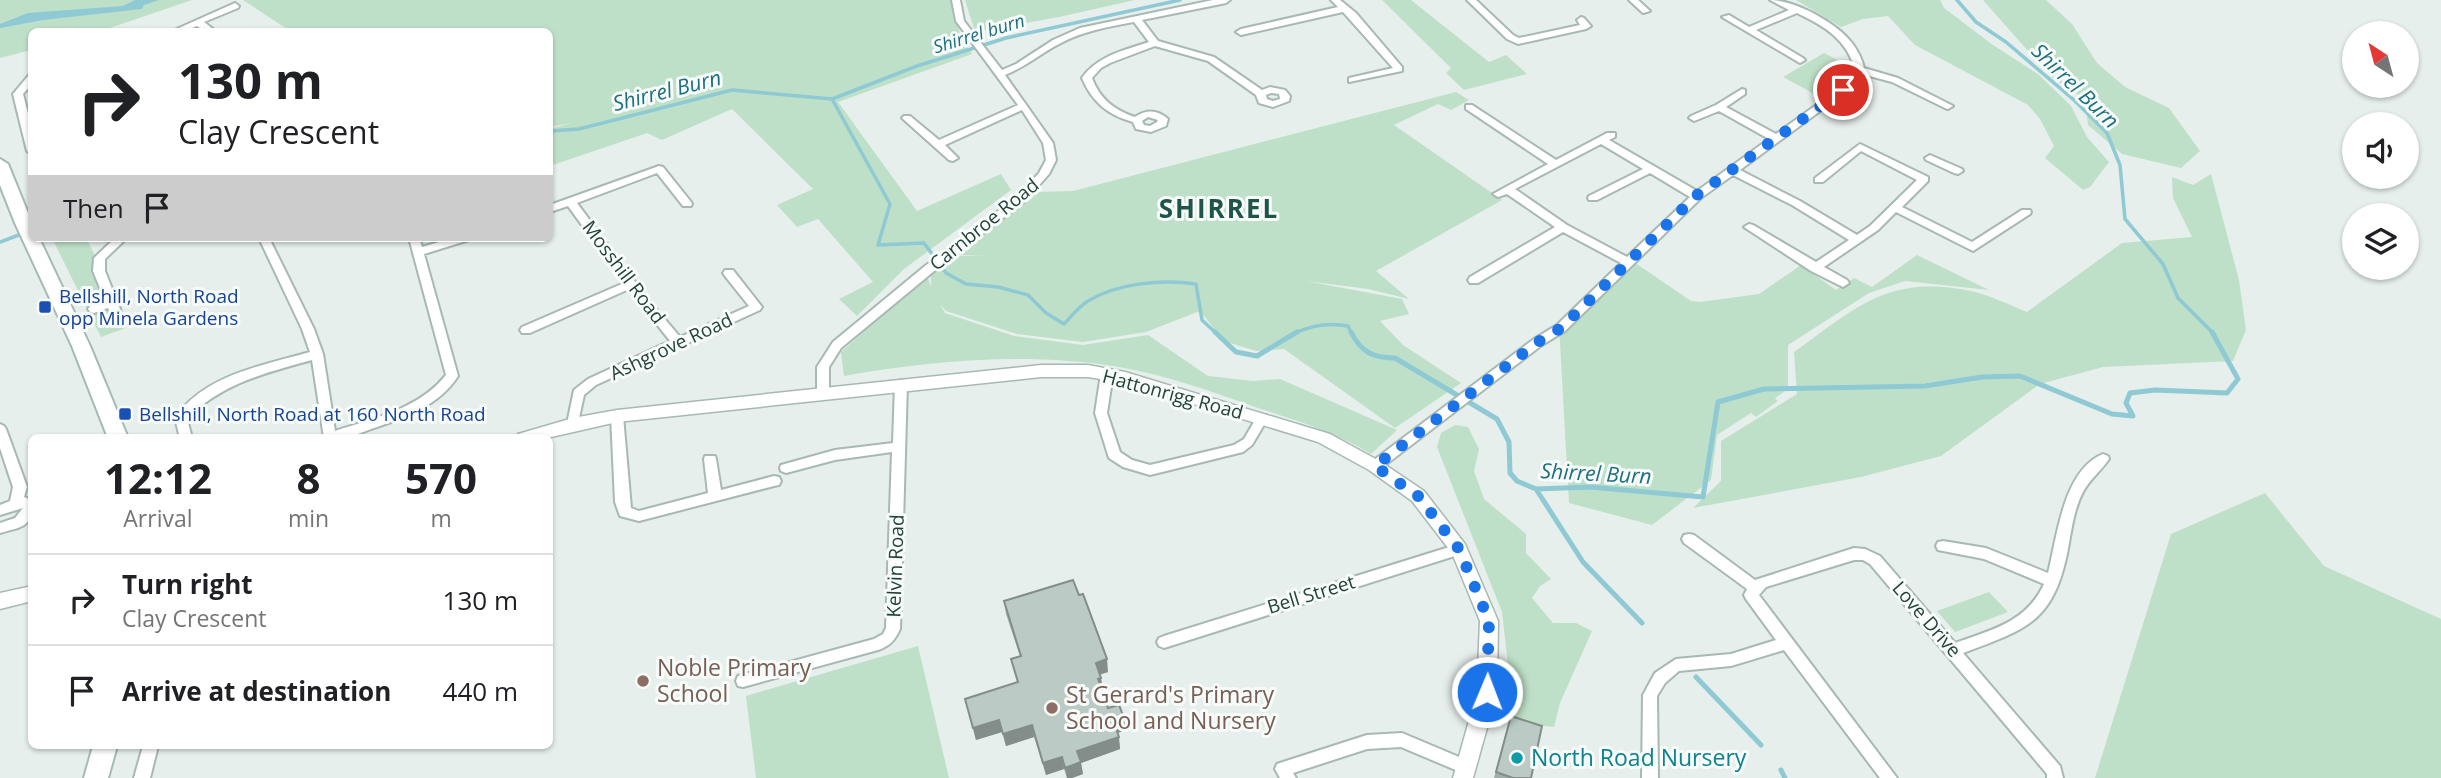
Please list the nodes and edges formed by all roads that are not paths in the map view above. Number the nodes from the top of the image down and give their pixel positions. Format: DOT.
graph roads {
  1 [pos="956,0"];
  2 [pos="1226,0"];
  3 [pos="1335,0"];
  4 [pos="1471,0"];
  5 [pos="1633,0"];
  6 [pos="1774,0"];
  7 [pos="235,6"];
  8 [pos="1343,9"];
  9 [pos="1796,10"];
  10 [pos="1646,11"];
  11 [pos="1726,17"];
  12 [pos="1136,19"];
  13 [pos="1581,20"];
  14 [pos="197,22"];
  15 [pos="183,28"];
  16 [pos="207,28"];
  17 [pos="1749,30"];
  18 [pos="1241,32"];
  19 [pos="1155,43"];
  20 [pos="1800,60"];
  21 [pos="1860,70"];
  22 [pos="1002,73"];
  23 [pos="1352,80"];
  24 [pos="28,82"];
  25 [pos="1742,92"];
  26 [pos="1261,94"];
  27 [pos="1024,106"];
  28 [pos="1948,106"];
  29 [pos="1469,107"];
  30 [pos="1719,107"];
  31 [pos="907,118"];
  32 [pos="1694,118"];
  33 [pos="1137,120"];
  34 [pos="28,135"];
  35 [pos="1777,139"];
  36 [pos="938,144"];
  37 [pos="953,158"];
  38 [pos="1930,158"];
  39 [pos="0,164"];
  40 [pos="1556,164"];
  41 [pos="1945,166"];
  42 [pos="1650,169"];
  43 [pos="1732,170"];
  44 [pos="1958,171"];
  45 [pos="1924,179"];
  46 [pos="1818,180"];
  47 [pos="1503,192"];
  48 [pos="1697,195"];
  49 [pos="1593,198"];
  50 [pos="570,201"];
  51 [pos="687,204"];
  52 [pos="553,208"];
  53 [pos="1896,208"];
  54 [pos="2026,212"];
  55 [pos="1563,227"];
  56 [pos="1749,227"];
  57 [pos="28,233"];
  58 [pos="1856,239"];
  59 [pos="32,242"];
  60 [pos="118,242"];
  61 [pos="266,242"];
  62 [pos="415,242"];
  63 [pos="451,242"];
  64 [pos="418,252"];
  65 [pos="1627,262"];
  66 [pos="1815,268"];
  67 [pos="729,273"];
  68 [pos="1474,280"];
  69 [pos="1843,283"];
  70 [pos="631,285"];
  71 [pos="113,305"];
  72 [pos="94,309"];
  73 [pos="526,330"];
  74 [pos="678,343"];
  75 [pos="317,354"];
  76 [pos="1107,374"];
  77 [pos="901,384"];
  78 [pos="823,392"];
  79 [pos="617,416"];
  80 [pos="1262,418"];
  81 [pos="573,424"];
  82 [pos="0,429"];
  83 [pos="116,434"];
  84 [pos="185,434"];
  85 [pos="329,434"];
  86 [pos="341,434"];
  87 [pos="538,434"];
  88 [pos="897,447"];
  89 [pos="710,459"];
  90 [pos="2103,459"];
  91 [pos="1375,466"];
  92 [pos="786,468"];
  93 [pos="774,481"];
  94 [pos="715,496"];
  95 [pos="16,503"];
  96 [pos="28,505"];
  97 [pos="0,510"];
  98 [pos="28,514"];
  99 [pos="0,528"];
  100 [pos="1689,539"];
  101 [pos="1943,546"];
  102 [pos="1459,549"];
  103 [pos="2054,582"];
  104 [pos="1756,588"];
  105 [pos="28,594"];
  106 [pos="0,602"];
  107 [pos="1164,642"];
  108 [pos="1786,643"];
  109 [pos="1954,650"];
  110 [pos="743,681"];
  111 [pos="104,749"];
  112 [pos="149,749"];
  113 [pos="1464,772"];
  114 [pos="96,778"];
  115 [pos="142,778"];
  116 [pos="1287,778"];
  117 [pos="1650,778"];
  118 [pos="1889,778"];
  119 [pos="2055,778"];
  1 -- 22 [label="street, Carnbroe Road"];
  2 -- 12 [label="street"];
  3 -- 8 [label="street"];
  4 -- 13 [label="street"];
  5 -- 10 [label="street"];
  6 -- 9 [label="street"];
  7 -- 14 [label="street"];
  8 -- 18 [label="street"];
  8 -- 23 [label="street"];
  9 -- 17 [label="street"];
  9 -- 21 [label="street"];
  11 -- 17 [label="street"];
  12 -- 19 [label="street"];
  12 -- 22 [label="street"];
  14 -- 15 [label="street"];
  14 -- 16 [label="street"];
  17 -- 20 [label="street"];
  19 -- 26 [label="street"];
  19 -- 33 [label="street"];
  21 -- 28 [label="street"];
  21 -- 35 [label="street"];
  22 -- 27 [label="street, Carnbroe Road"];
  24 -- 34 [label="street"];
  25 -- 30 [label="street"];
  27 -- 36 [label="street"];
  27 -- 78 [label="street, Carnbroe Road"];
  29 -- 40 [label="street"];
  30 -- 32 [label="street"];
  30 -- 35 [label="street"];
  31 -- 36 [label="street"];
  35 -- 43 [label="street"];
  36 -- 37 [label="street"];
  38 -- 41 [label="street"];
  39 -- 57 [label="main road"];
  40 -- 42 [label="street"];
  40 -- 47 [label="street"];
  41 -- 44 [label="street"];
  41 -- 45 [label="street"];
  42 -- 48 [label="street"];
  42 -- 49 [label="street"];
  43 -- 48 [label="street"];
  43 -- 58 [label="street"];
  45 -- 46 [label="street"];
  45 -- 53 [label="street"];
  47 -- 55 [label="street"];
  48 -- 65 [label="street"];
  50 -- 51 [label="street"];
  50 -- 52 [label="street"];
  50 -- 70 [label="street, Mosshill Road"];
  53 -- 54 [label="street"];
  53 -- 58 [label="street"];
  55 -- 65 [label="street"];
  55 -- 68 [label="street"];
  56 -- 66 [label="street"];
  58 -- 66 [label="street"];
  59 -- 83 [label="main road"];
  60 -- 71 [label="street"];
  61 -- 75 [label="street"];
  62 -- 64 [label="street"];
  63 -- 64 [label="street"];
  64 -- 86 [label="street"];
  65 -- 91 [label="street"];
  66 -- 69 [label="street"];
  67 -- 74 [label="street, Ashgrove Road"];
  70 -- 73 [label="street"];
  70 -- 74 [label="street, Mosshill Road"];
  71 -- 72 [label="street"];
  74 -- 81 [label="street, Ashgrove Road"];
  75 -- 84 [label="street"];
  75 -- 85 [label="street"];
  76 -- 77 [label="street, Hattonrigg Road"];
  76 -- 80 [label="street, Hattonrigg Road"];
  76 -- 80 [label="street"];
  77 -- 78 [label="street, Hattonrigg Road"];
  77 -- 88 [label="street, Kelvin Road"];
  78 -- 79 [label="street, Hattonrigg Road"];
  79 -- 81 [label="street, Hattonrigg Road"];
  79 -- 94 [label="street"];
  80 -- 91 [label="street, Hattonrigg Road"];
  81 -- 87 [label="street, Hattonrigg Road"];
  82 -- 95 [label="street"];
  88 -- 92 [label="street"];
  88 -- 110 [label="street, Kelvin Road"];
  89 -- 94 [label="street"];
  90 -- 103 [label="street"];
  91 -- 102 [label="street, Hattonrigg Road"];
  93 -- 94 [label="street"];
  95 -- 96 [label="street"];
  95 -- 97 [label="street"];
  98 -- 99 [label="street"];
  100 -- 104 [label="street"];
  101 -- 103 [label="street"];
  102 -- 107 [label="street, Bell Street"];
  102 -- 113 [label="street, Hattonrigg Road"];
  103 -- 109 [label="street"];
  104 -- 108 [label="street"];
  104 -- 109 [label="street, Love Drive"];
  105 -- 106 [label="street"];
  108 -- 117 [label="street"];
  108 -- 118 [label="street"];
  109 -- 119 [label="street, Love Drive"];
  111 -- 114 [label="main road"];
  112 -- 115 [label="street"];
  113 -- 116 [label="street"];
}
